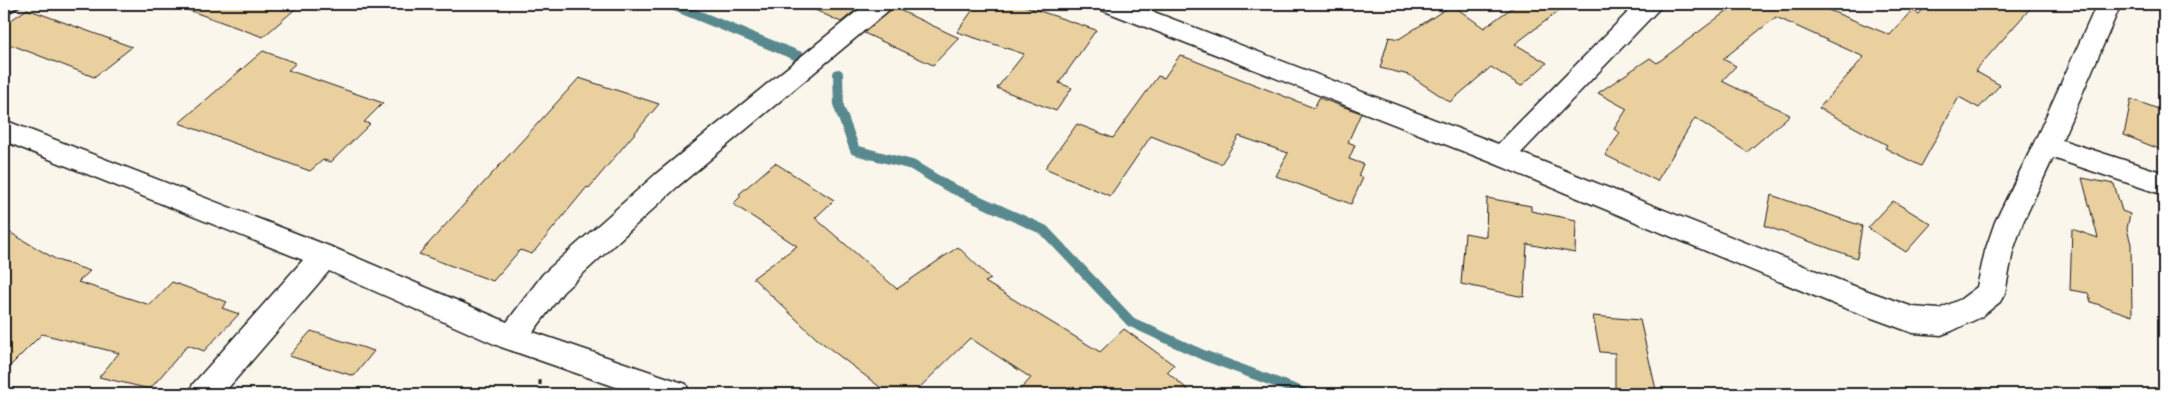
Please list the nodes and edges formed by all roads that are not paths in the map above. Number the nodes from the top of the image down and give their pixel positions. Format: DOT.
graph roads {
  1 [pos="15,4"];
  2 [pos="881,4"];
  3 [pos="1110,4"];
  4 [pos="1650,4"];
  5 [pos="2109,4"];
  6 [pos="4,11"];
  7 [pos="1157,11"];
  8 [pos="4,130"];
  9 [pos="2046,145"];
  10 [pos="1502,156"];
  11 [pos="2164,184"];
  12 [pos="324,256"];
  13 [pos="512,338"];
  14 [pos="204,394"];
  15 [pos="675,394"];
  1 -- 6 [label="lane"];
  2 -- 13 [label="street"];
  3 -- 7 [label="street"];
  4 -- 10 [label="street"];
  5 -- 9 [label="street"];
  7 -- 10 [label="street"];
  8 -- 12 [label="street"];
  9 -- 10 [label="street"];
  9 -- 11 [label="street"];
  12 -- 13 [label="street"];
  12 -- 14 [label="street"];
  13 -- 15 [label="street"];
}
